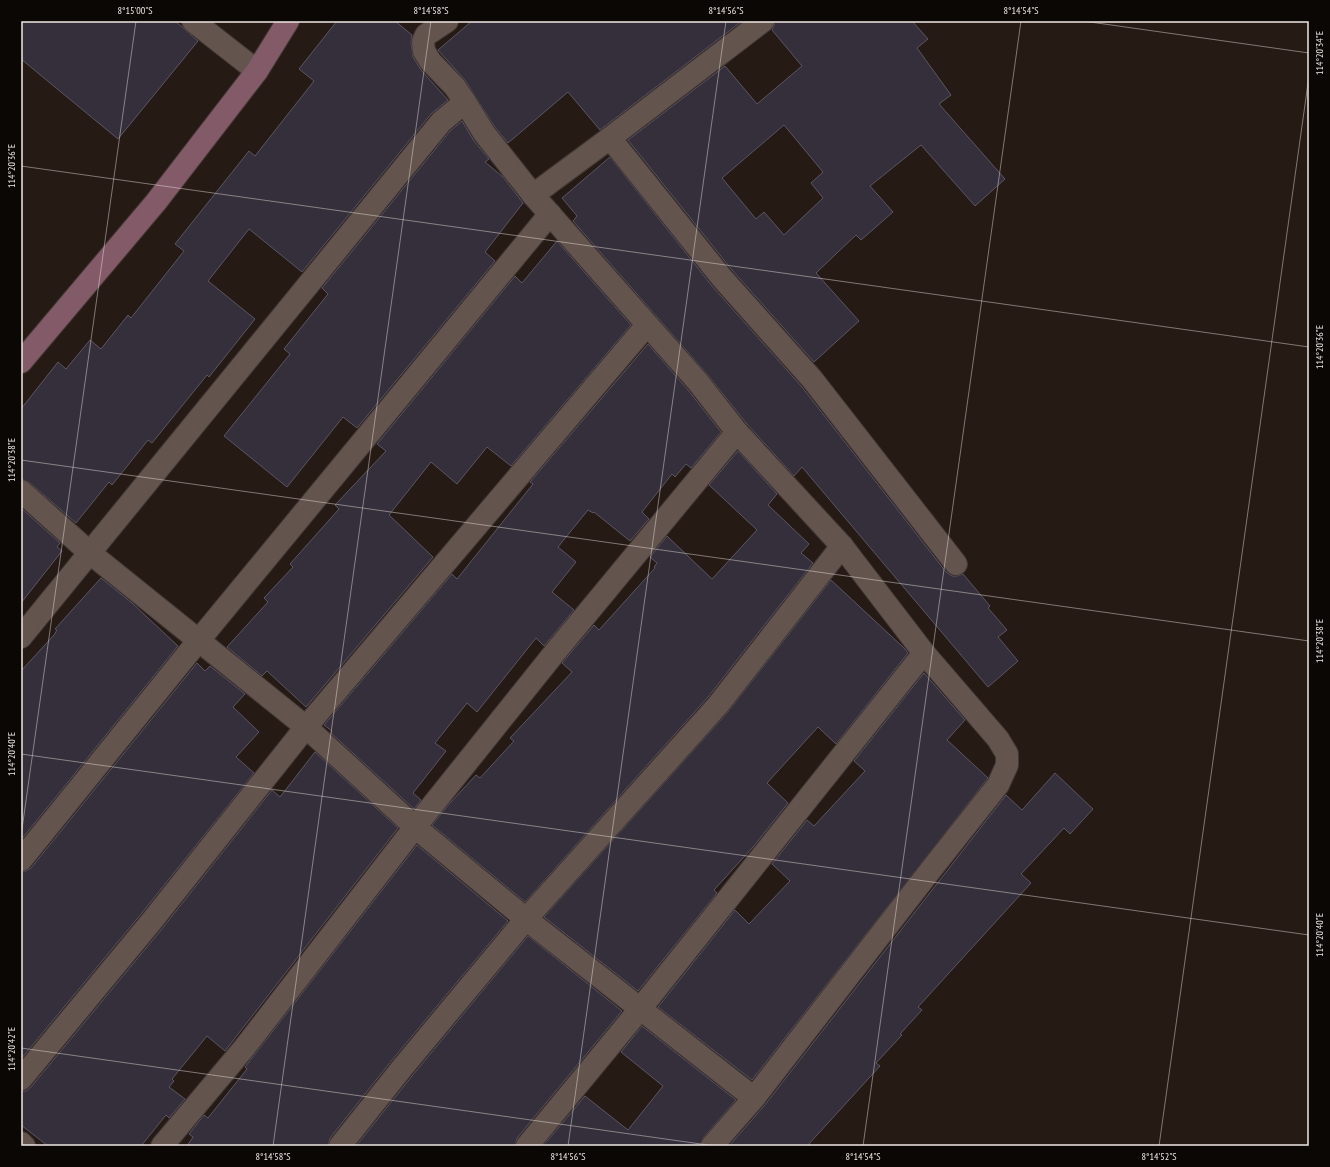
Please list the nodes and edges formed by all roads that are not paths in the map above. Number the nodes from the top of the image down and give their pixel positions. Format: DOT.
graph roads {
  1 [pos="193,21"];
  2 [pos="288,21"];
  3 [pos="447,21"];
  4 [pos="763,21"];
  5 [pos="257,71"];
  6 [pos="465,102"];
  7 [pos="610,138"];
  8 [pos="533,195"];
  9 [pos="550,214"];
  10 [pos="647,325"];
  11 [pos="21,362"];
  12 [pos="737,432"];
  13 [pos="21,491"];
  14 [pos="842,546"];
  15 [pos="90,553"];
  16 [pos="956,564"];
  17 [pos="21,637"];
  18 [pos="199,640"];
  19 [pos="924,653"];
  20 [pos="306,727"];
  21 [pos="415,827"];
  22 [pos="21,860"];
  23 [pos="526,919"];
  24 [pos="640,1009"];
  25 [pos="21,1079"];
  26 [pos="754,1098"];
  27 [pos="21,1143"];
  28 [pos="24,1146"];
  29 [pos="162,1146"];
  30 [pos="340,1146"];
  31 [pos="527,1146"];
  32 [pos="712,1146"];
  1 -- 5 [label="street"];
  2 -- 5 [label="street"];
  3 -- 6 [label="street"];
  4 -- 7 [label="street"];
  5 -- 11 [label="street"];
  6 -- 8 [label="street"];
  6 -- 15 [label="street"];
  7 -- 8 [label="street"];
  7 -- 16 [label="street"];
  8 -- 9 [label="street"];
  9 -- 10 [label="street"];
  9 -- 18 [label="street"];
  10 -- 12 [label="street"];
  10 -- 20 [label="street"];
  12 -- 14 [label="street"];
  12 -- 21 [label="street"];
  13 -- 15 [label="street"];
  14 -- 19 [label="street"];
  14 -- 23 [label="street"];
  15 -- 17 [label="street"];
  15 -- 18 [label="street"];
  18 -- 20 [label="street"];
  18 -- 22 [label="street"];
  19 -- 24 [label="street"];
  19 -- 26 [label="street"];
  20 -- 21 [label="street"];
  20 -- 25 [label="street"];
  21 -- 23 [label="street"];
  21 -- 29 [label="street"];
  23 -- 24 [label="street"];
  23 -- 30 [label="street"];
  24 -- 26 [label="street"];
  24 -- 31 [label="street"];
  26 -- 32 [label="street"];
  27 -- 28 [label="street"];
}
